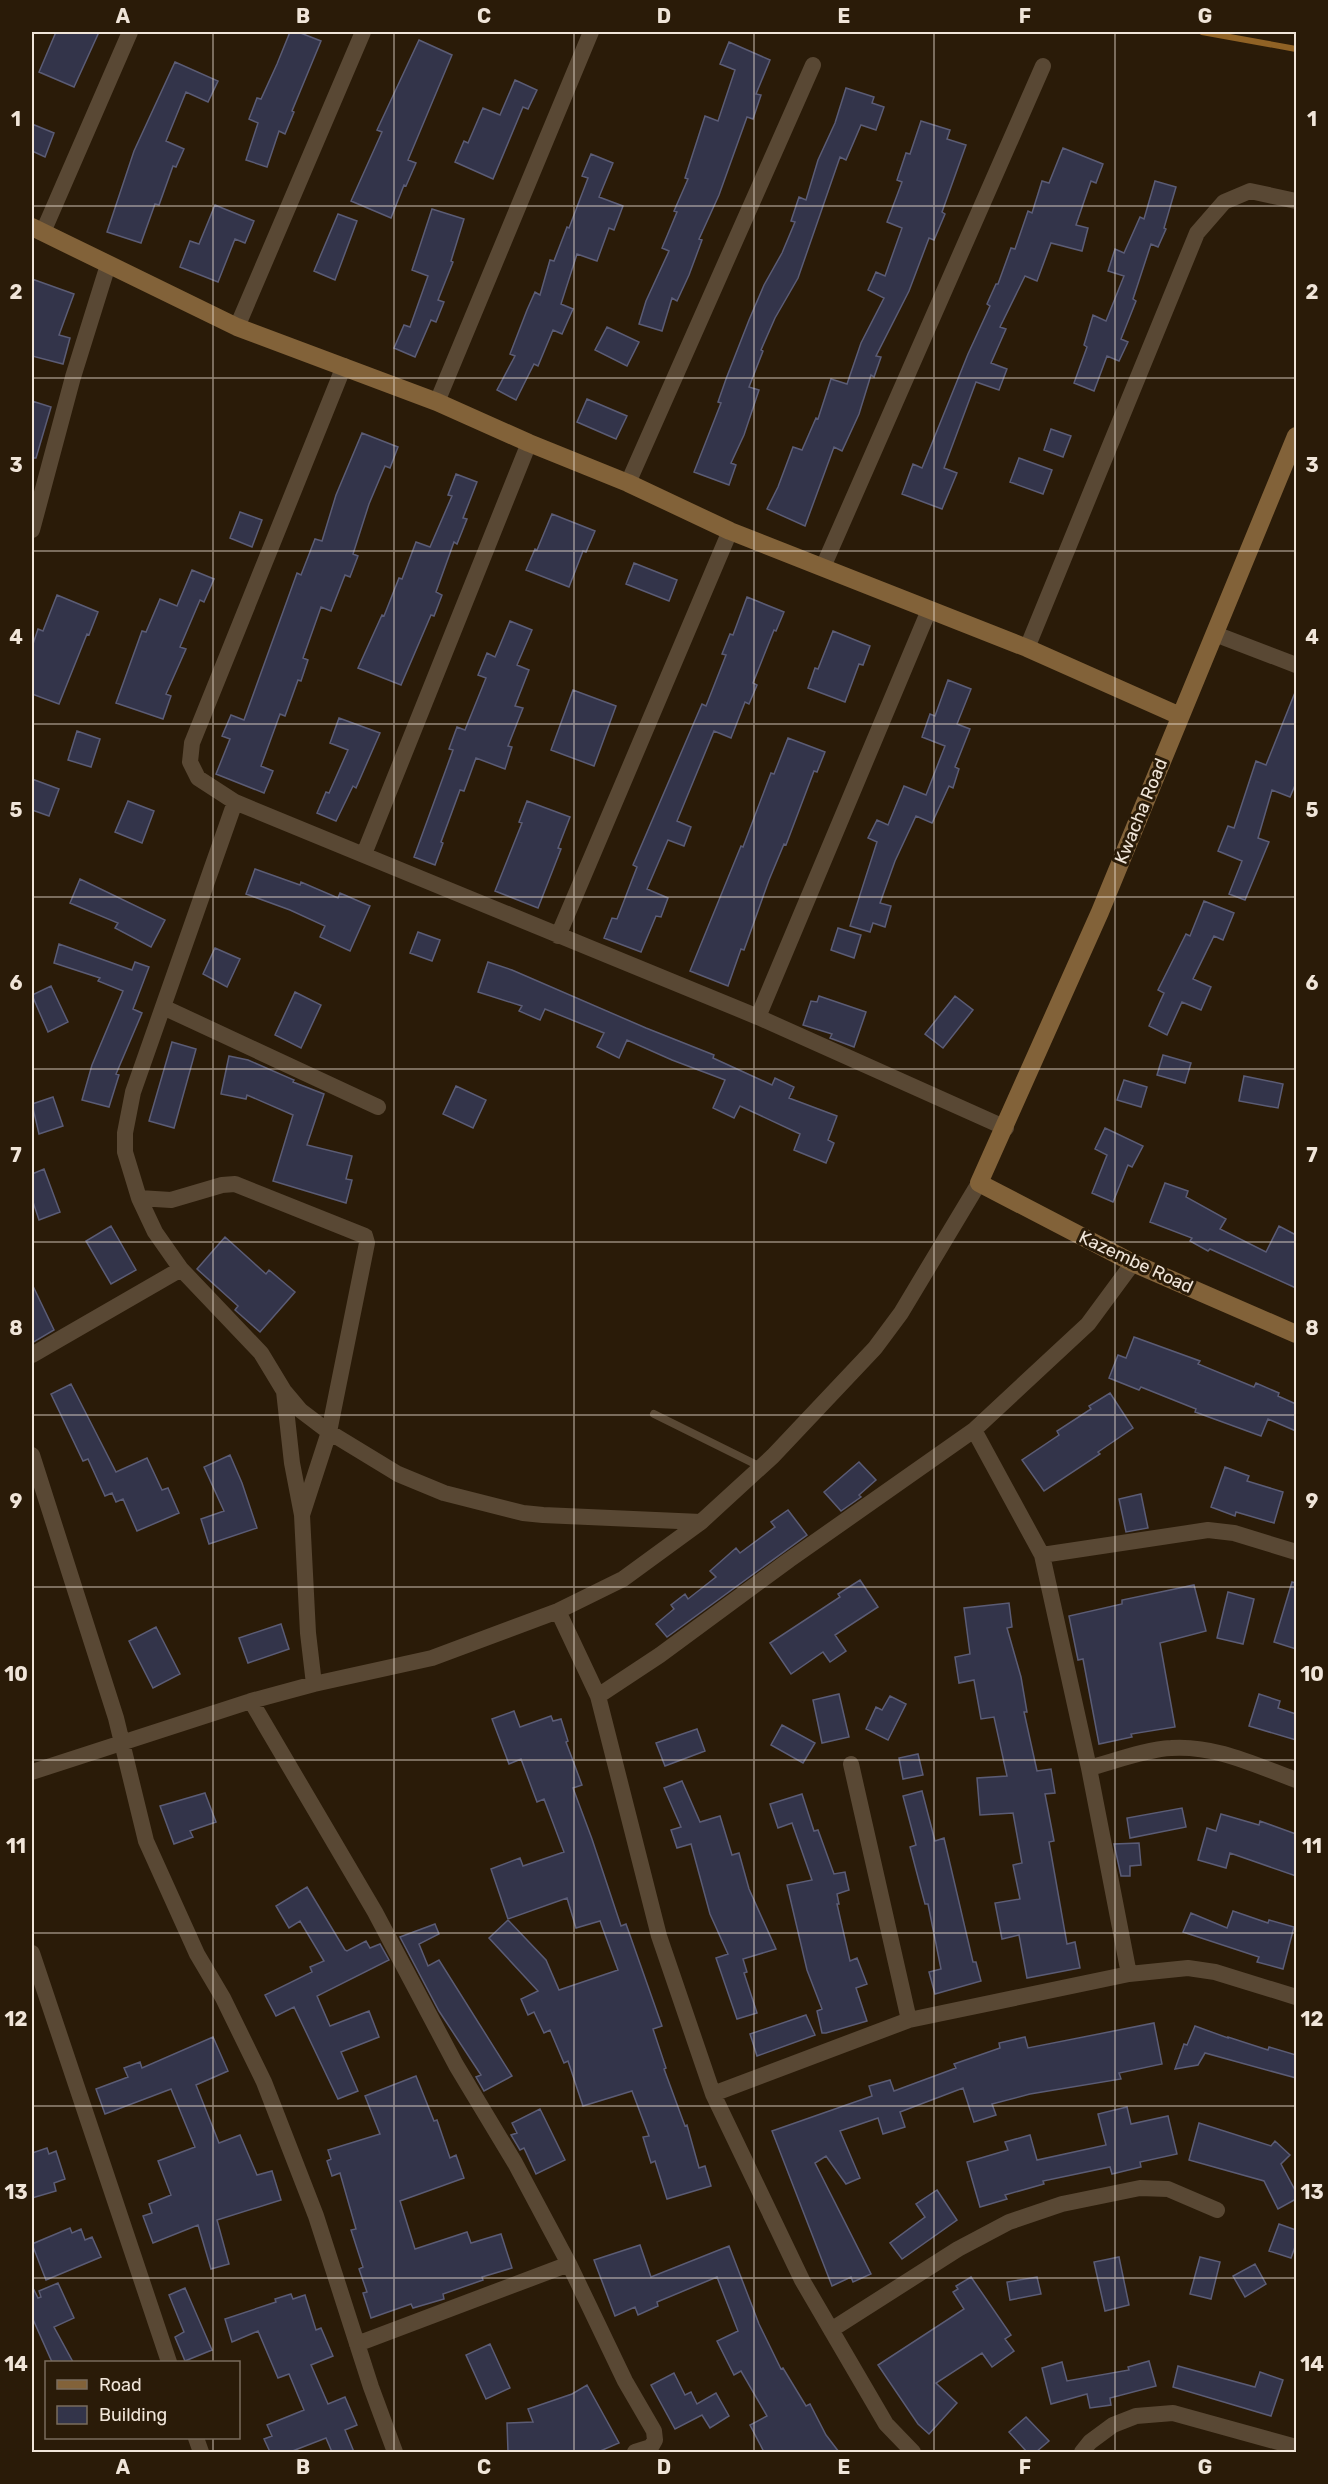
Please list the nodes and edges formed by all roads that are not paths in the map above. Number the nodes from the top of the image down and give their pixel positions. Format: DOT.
graph roads {
  1 [pos="130,32"];
  2 [pos="363,32"];
  3 [pos="591,32"];
  4 [pos="813,65"];
  5 [pos="1043,66"];
  6 [pos="1296,201"];
  7 [pos="37,229"];
  8 [pos="108,265"];
  9 [pos="237,327"];
  10 [pos="344,366"];
  11 [pos="437,402"];
  12 [pos="1296,435"];
  13 [pos="528,443"];
  14 [pos="628,483"];
  15 [pos="32,530"];
  16 [pos="730,531"];
  17 [pos="823,567"];
  18 [pos="929,610"];
  19 [pos="1215,634"];
  20 [pos="1027,648"];
  21 [pos="1296,665"];
  22 [pos="1180,716"];
  23 [pos="235,802"];
  24 [pos="364,854"];
  25 [pos="558,936"];
  26 [pos="163,1007"];
  27 [pos="758,1017"];
  28 [pos="378,1107"];
  29 [pos="1006,1128"];
  30 [pos="979,1184"];
  31 [pos="139,1198"];
  32 [pos="1133,1263"];
  33 [pos="181,1269"];
  34 [pos="1296,1334"];
  35 [pos="32,1355"];
  36 [pos="284,1391"];
  37 [pos="654,1414"];
  38 [pos="974,1430"];
  39 [pos="329,1432"];
  40 [pos="32,1455"];
  41 [pos="761,1467"];
  42 [pos="302,1515"];
  43 [pos="701,1522"];
  44 [pos="1296,1552"];
  45 [pos="1042,1555"];
  46 [pos="558,1611"];
  47 [pos="314,1684"];
  48 [pos="598,1696"];
  49 [pos="251,1701"];
  50 [pos="121,1743"];
  51 [pos="851,1764"];
  52 [pos="1089,1768"];
  53 [pos="32,1772"];
  54 [pos="1296,1780"];
  55 [pos="32,1953"];
  56 [pos="1129,1974"];
  57 [pos="1296,1997"];
  58 [pos="909,2020"];
  59 [pos="713,2094"];
  60 [pos="1217,2210"];
  61 [pos="569,2264"];
  62 [pos="831,2330"];
  63 [pos="357,2344"];
  64 [pos="169,2361"];
  65 [pos="1296,2446"];
  66 [pos="395,2452"];
  67 [pos="635,2452"];
  68 [pos="913,2452"];
  69 [pos="1082,2452"];
  1 -- 7 [label="street"];
  2 -- 9 [label="street"];
  3 -- 11 [label="street"];
  4 -- 14 [label="street"];
  5 -- 17 [label="street"];
  6 -- 20 [label="street"];
  7 -- 8 [label="street"];
  8 -- 9 [label="street"];
  8 -- 15 [label="street"];
  9 -- 10 [label="street"];
  10 -- 11 [label="street"];
  10 -- 23 [label="street"];
  11 -- 13 [label="street"];
  12 -- 19 [label="street, Kwacha Road"];
  13 -- 14 [label="street"];
  13 -- 24 [label="street"];
  14 -- 16 [label="street"];
  16 -- 17 [label="street"];
  16 -- 25 [label="street"];
  17 -- 18 [label="street"];
  18 -- 20 [label="street"];
  18 -- 27 [label="street"];
  19 -- 21 [label="street"];
  19 -- 22 [label="street, Kwacha Road"];
  20 -- 22 [label="street"];
  22 -- 29 [label="street, Kwacha Road"];
  23 -- 24 [label="street"];
  23 -- 26 [label="street"];
  24 -- 25 [label="street"];
  25 -- 27 [label="street"];
  26 -- 28 [label="street"];
  26 -- 31 [label="street"];
  27 -- 29 [label="street"];
  29 -- 30 [label="street, Kwacha Road"];
  30 -- 32 [label="street, Kazembe Road"];
  30 -- 41 [label="street"];
  31 -- 33 [label="street"];
  31 -- 39 [label="street"];
  32 -- 34 [label="street, Kazembe Road"];
  32 -- 38 [label="street"];
  33 -- 35 [label="street"];
  33 -- 36 [label="street"];
  36 -- 39 [label="street"];
  36 -- 42 [label="street"];
  37 -- 41 [label="lane"];
  38 -- 45 [label="street"];
  38 -- 48 [label="street"];
  39 -- 42 [label="street"];
  39 -- 43 [label="street"];
  40 -- 50 [label="street"];
  41 -- 43 [label="street"];
  42 -- 47 [label="street"];
  43 -- 46 [label="street"];
  44 -- 45 [label="street"];
  45 -- 52 [label="street"];
  46 -- 47 [label="street"];
  46 -- 48 [label="street"];
  47 -- 49 [label="street"];
  48 -- 59 [label="street"];
  49 -- 50 [label="street"];
  49 -- 61 [label="street"];
  50 -- 53 [label="street"];
  50 -- 63 [label="street"];
  51 -- 58 [label="street"];
  52 -- 54 [label="street"];
  52 -- 56 [label="street"];
  55 -- 64 [label="street"];
  56 -- 57 [label="street"];
  56 -- 58 [label="street"];
  58 -- 59 [label="street"];
  59 -- 62 [label="street"];
  60 -- 62 [label="street"];
  61 -- 63 [label="street"];
  61 -- 67 [label="street"];
  62 -- 68 [label="street"];
  63 -- 66 [label="street"];
  65 -- 69 [label="street"];
}
